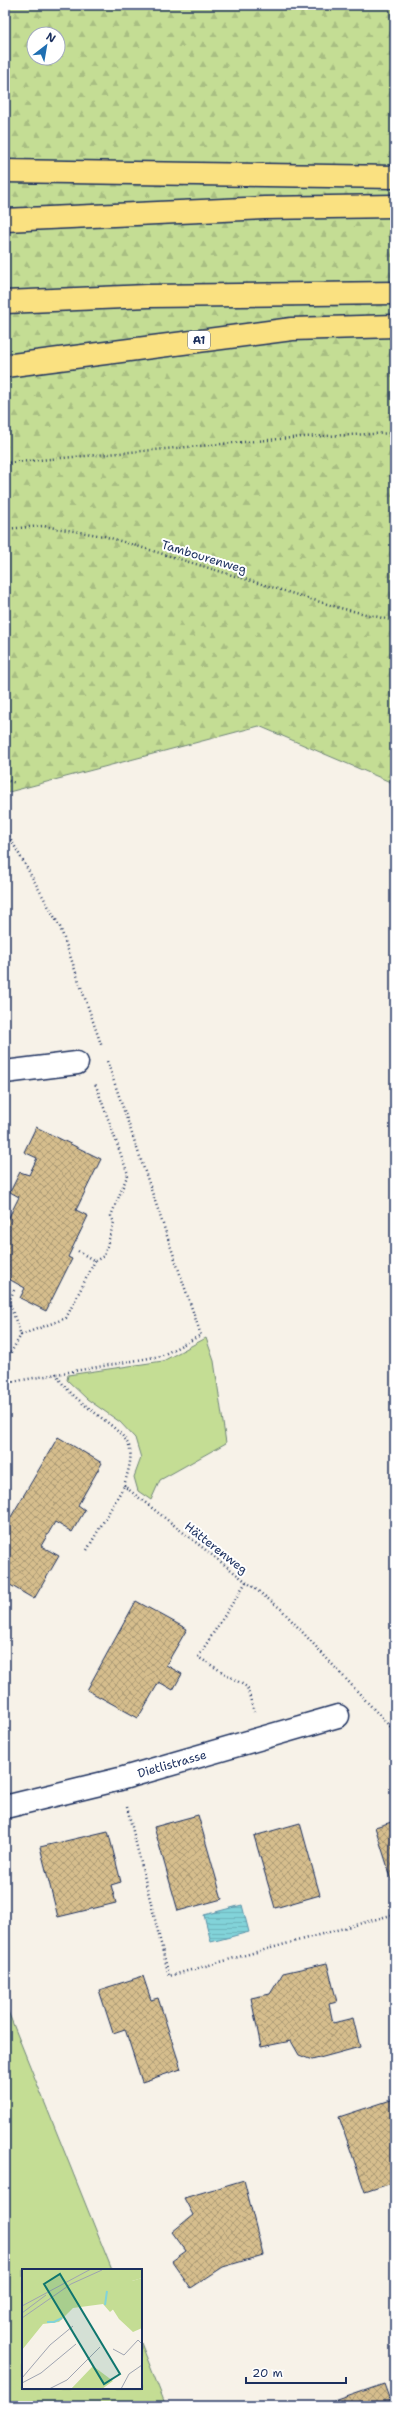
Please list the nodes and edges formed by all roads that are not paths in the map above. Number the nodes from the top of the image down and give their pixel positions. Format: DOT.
graph roads {
  1 [pos="5,171"];
  2 [pos="395,177"];
  3 [pos="395,206"];
  4 [pos="5,220"];
  5 [pos="395,293"];
  6 [pos="5,302"];
  7 [pos="395,326"];
  8 [pos="5,366"];
  9 [pos="76,1063"];
  10 [pos="5,1072"];
  11 [pos="338,1716"];
  12 [pos="5,1806"];
  1 -- 2 [label="highway"];
  3 -- 4 [label="highway"];
  5 -- 6 [label="highway"];
  7 -- 8 [label="highway, A1"];
  9 -- 10 [label="street"];
  11 -- 12 [label="street, Dietlistrasse"];
}
